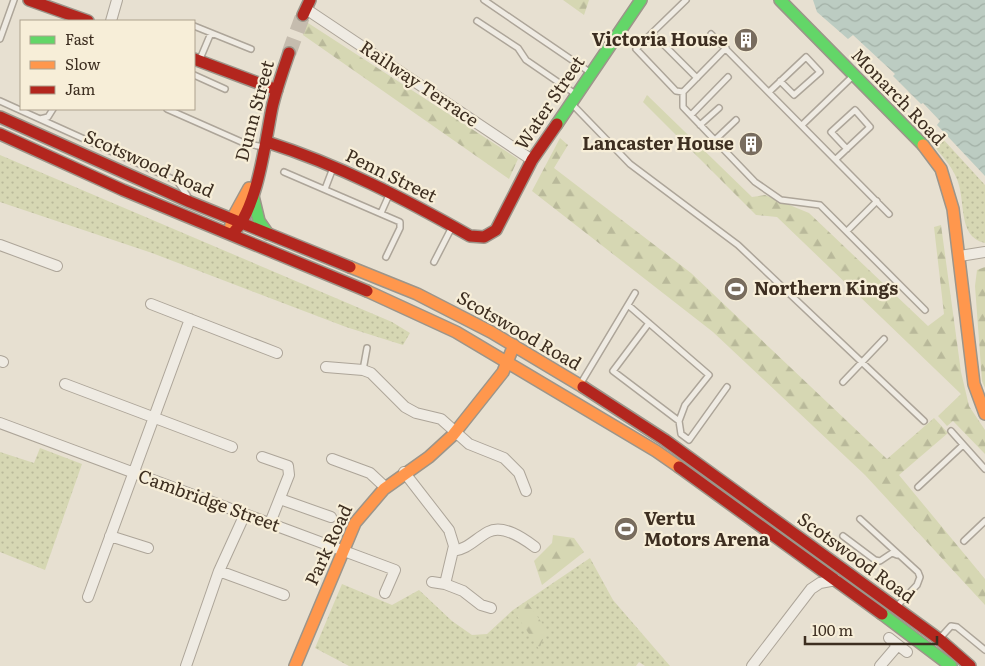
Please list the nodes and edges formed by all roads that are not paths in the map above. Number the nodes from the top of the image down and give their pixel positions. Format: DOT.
graph roads {
  1 [pos="14,0"];
  2 [pos="29,0"];
  3 [pos="117,0"];
  4 [pos="484,0"];
  5 [pos="641,0"];
  6 [pos="686,0"];
  7 [pos="780,0"];
  8 [pos="48,3"];
  9 [pos="306,8"];
  10 [pos="86,20"];
  11 [pos="111,20"];
  12 [pos="477,21"];
  13 [pos="195,26"];
  14 [pos="210,33"];
  15 [pos="652,33"];
  16 [pos="711,34"];
  17 [pos="0,39"];
  18 [pos="726,48"];
  19 [pos="251,49"];
  20 [pos="289,54"];
  21 [pos="196,61"];
  22 [pos="591,73"];
  23 [pos="195,75"];
  24 [pos="854,75"];
  25 [pos="728,77"];
  26 [pos="697,78"];
  27 [pos="780,81"];
  28 [pos="225,89"];
  29 [pos="277,90"];
  30 [pos="683,92"];
  31 [pos="769,92"];
  32 [pos="574,99"];
  33 [pos="0,101"];
  34 [pos="719,108"];
  35 [pos="52,110"];
  36 [pos="169,110"];
  37 [pos="691,115"];
  38 [pos="0,117"];
  39 [pos="39,120"];
  40 [pos="736,120"];
  41 [pos="700,125"];
  42 [pos="802,125"];
  43 [pos="0,134"];
  44 [pos="715,140"];
  45 [pos="266,145"];
  46 [pos="105,149"];
  47 [pos="847,149"];
  48 [pos="88,157"];
  49 [pos="836,159"];
  50 [pos="532,160"];
  51 [pos="147,168"];
  52 [pos="333,168"];
  53 [pos="284,172"];
  54 [pos="255,178"];
  55 [pos="154,186"];
  56 [pos="325,189"];
  57 [pos="253,192"];
  58 [pos="390,193"];
  59 [pos="190,202"];
  60 [pos="877,202"];
  61 [pos="381,212"];
  62 [pos="889,214"];
  63 [pos="237,221"];
  64 [pos="453,226"];
  65 [pos="496,230"];
  66 [pos="847,231"];
  67 [pos="268,234"];
  68 [pos="230,235"];
  69 [pos="0,244"];
  70 [pos="985,252"];
  71 [pos="960,256"];
  72 [pos="386,257"];
  73 [pos="434,262"];
  74 [pos="57,266"];
  75 [pos="635,293"];
  76 [pos="151,304"];
  77 [pos="628,305"];
  78 [pos="925,310"];
  79 [pos="190,319"];
  80 [pos="649,324"];
  81 [pos="884,339"];
  82 [pos="514,345"];
  83 [pos="367,348"];
  84 [pos="277,353"];
  85 [pos="505,360"];
  86 [pos="862,362"];
  87 [pos="326,367"];
  88 [pos="362,370"];
  89 [pos="843,382"];
  90 [pos="65,384"];
  91 [pos="579,385"];
  92 [pos="727,387"];
  93 [pos="571,398"];
  94 [pos="985,414"];
  95 [pos="154,418"];
  96 [pos="679,420"];
  97 [pos="924,421"];
  98 [pos="0,423"];
  99 [pos="951,431"];
  100 [pos="456,433"];
  101 [pos="963,445"];
  102 [pos="232,448"];
  103 [pos="262,457"];
  104 [pos="332,459"];
  105 [pos="985,469"];
  106 [pos="133,472"];
  107 [pos="404,472"];
  108 [pos="385,487"];
  109 [pos="918,487"];
  110 [pos="526,491"];
  111 [pos="280,499"];
  112 [pos="245,514"];
  113 [pos="331,517"];
  114 [pos="860,519"];
  115 [pos="985,521"];
  116 [pos="270,523"];
  117 [pos="110,536"];
  118 [pos="843,536"];
  119 [pos="964,540"];
  120 [pos="535,547"];
  121 [pos="148,548"];
  122 [pos="344,551"];
  123 [pos="453,551"];
  124 [pos="900,556"];
  125 [pos="811,562"];
  126 [pos="219,571"];
  127 [pos="837,580"];
  128 [pos="432,582"];
  129 [pos="445,584"];
  130 [pos="812,589"];
  131 [pos="385,593"];
  132 [pos="284,595"];
  133 [pos="88,597"];
  134 [pos="491,608"];
  135 [pos="896,608"];
  136 [pos="888,638"];
  137 [pos="939,639"];
  138 [pos="898,645"];
  139 [pos="985,650"];
  140 [pos="907,652"];
  141 [pos="186,666"];
  142 [pos="296,666"];
  143 [pos="752,666"];
  144 [pos="880,666"];
  145 [pos="950,666"];
  146 [pos="970,666"];
  1 -- 17 [label="lane"];
  2 -- 8 [label="main road"];
  3 -- 11 [label="street"];
  4 -- 22 [label="lane"];
  5 -- 22 [label="main road, Water Street"];
  6 -- 15 [label="lane"];
  7 -- 24 [label="main road, Monarch Road"];
  8 -- 10 [label="main road"];
  9 -- 50 [label="street, Railway Terrace"];
  12 -- 32 [label="lane"];
  13 -- 14 [label="lane"];
  14 -- 19 [label="lane"];
  14 -- 21 [label="lane"];
  15 -- 26 [label="lane"];
  15 -- 30 [label="lane"];
  16 -- 18 [label="lane"];
  18 -- 26 [label="lane"];
  18 -- 31 [label="lane"];
  20 -- 29 [label="main road, Dunn Street"];
  21 -- 29 [label="main road"];
  22 -- 32 [label="main road, Water Street"];
  23 -- 28 [label="lane"];
  24 -- 42 [label="lane"];
  24 -- 71 [label="main road, Monarch Road"];
  25 -- 37 [label="lane"];
  26 -- 30 [label="lane"];
  27 -- 27 [label="lane"];
  27 -- 31 [label="lane"];
  29 -- 45 [label="main road, Dunn Street"];
  30 -- 37 [label="lane"];
  31 -- 42 [label="lane"];
  32 -- 50 [label="main road, Water Street"];
  32 -- 86 [label="lane"];
  33 -- 39 [label="lane"];
  34 -- 41 [label="lane"];
  35 -- 39 [label="lane"];
  36 -- 45 [label="lane"];
  37 -- 41 [label="lane"];
  38 -- 48 [label="main road, Scotswood Road"];
  39 -- 46 [label="lane"];
  40 -- 44 [label="lane"];
  41 -- 44 [label="lane"];
  42 -- 49 [label="lane"];
  43 -- 68 [label="main road, Scotswood Road"];
  44 -- 66 [label="lane"];
  45 -- 52 [label="main road, Penn Street"];
  45 -- 54 [label="main road, Dunn Street"];
  46 -- 48 [label="lane"];
  46 -- 51 [label="lane"];
  47 -- 47 [label="lane"];
  47 -- 49 [label="lane"];
  48 -- 55 [label="main road, Scotswood Road"];
  49 -- 60 [label="lane"];
  50 -- 65 [label="main road, Water Street"];
  51 -- 55 [label="lane"];
  51 -- 59 [label="lane"];
  52 -- 56 [label="lane"];
  52 -- 58 [label="main road, Penn Street"];
  53 -- 56 [label="lane"];
  54 -- 57 [label="main road, Dunn Street"];
  54 -- 63 [label="main road, Dunn Street"];
  55 -- 59 [label="main road, Scotswood Road"];
  56 -- 61 [label="lane"];
  57 -- 63 [label="main road, Dunn Street"];
  57 -- 67 [label="main road, Dunn Street"];
  58 -- 61 [label="lane"];
  58 -- 64 [label="main road, Penn Street"];
  59 -- 63 [label="main road, Scotswood Road"];
  60 -- 62 [label="lane"];
  60 -- 66 [label="lane"];
  61 -- 72 [label="lane"];
  63 -- 67 [label="main road, Scotswood Road"];
  63 -- 68 [label="main road, Dunn Street"];
  64 -- 65 [label="main road, Penn Street"];
  64 -- 73 [label="lane"];
  66 -- 78 [label="lane"];
  67 -- 82 [label="main road, Scotswood Road"];
  68 -- 85 [label="main road, Scotswood Road"];
  69 -- 74 [label="street"];
  70 -- 71 [label="street"];
  71 -- 94 [label="main road, Monarch Road"];
  75 -- 77 [label="lane"];
  76 -- 79 [label="street"];
  77 -- 80 [label="lane"];
  77 -- 91 [label="lane"];
  79 -- 84 [label="street"];
  79 -- 95 [label="street"];
  80 -- 96 [label="lane"];
  80 -- 96 [label="lane"];
  81 -- 86 [label="lane"];
  82 -- 85 [label="main road, Park Road"];
  82 -- 91 [label="main road, Scotswood Road"];
  83 -- 88 [label="lane"];
  85 -- 93 [label="main road, Scotswood Road"];
  85 -- 100 [label="main road, Park Road"];
  86 -- 89 [label="lane"];
  86 -- 97 [label="lane"];
  87 -- 88 [label="street"];
  88 -- 100 [label="street"];
  90 -- 95 [label="street"];
  91 -- 93 [label="lane"];
  91 -- 135 [label="main road, Scotswood Road"];
  92 -- 96 [label="lane"];
  93 -- 125 [label="main road, Scotswood Road"];
  95 -- 102 [label="street"];
  95 -- 106 [label="street"];
  98 -- 106 [label="street, Cambridge Street"];
  99 -- 101 [label="lane"];
  100 -- 107 [label="main road, Park Road"];
  100 -- 110 [label="street"];
  101 -- 105 [label="lane"];
  101 -- 109 [label="lane"];
  103 -- 111 [label="street"];
  104 -- 108 [label="street"];
  106 -- 112 [label="street, Cambridge Street"];
  106 -- 117 [label="street"];
  107 -- 108 [label="main road, Park Road"];
  107 -- 123 [label="street"];
  108 -- 122 [label="main road, Park Road"];
  111 -- 113 [label="street"];
  111 -- 116 [label="street"];
  112 -- 116 [label="street, Cambridge Street"];
  112 -- 126 [label="street"];
  114 -- 124 [label="lane"];
  115 -- 119 [label="lane"];
  116 -- 122 [label="street, Cambridge Street"];
  117 -- 121 [label="street"];
  117 -- 133 [label="street"];
  118 -- 124 [label="lane"];
  120 -- 123 [label="street"];
  122 -- 131 [label="street, Cambridge Street"];
  122 -- 142 [label="main road, Park Road"];
  123 -- 129 [label="street"];
  124 -- 135 [label="lane"];
  125 -- 127 [label="main road, Scotswood Road"];
  125 -- 130 [label="street"];
  126 -- 132 [label="street"];
  126 -- 141 [label="street"];
  127 -- 130 [label="street"];
  127 -- 145 [label="main road, Scotswood Road"];
  128 -- 129 [label="street"];
  129 -- 134 [label="street"];
  130 -- 143 [label="street"];
  135 -- 137 [label="main road, Scotswood Road"];
  136 -- 138 [label="street"];
  137 -- 139 [label="lane"];
  137 -- 146 [label="main road, Scotswood Road"];
  138 -- 140 [label="street"];
  138 -- 144 [label="street"];
}
